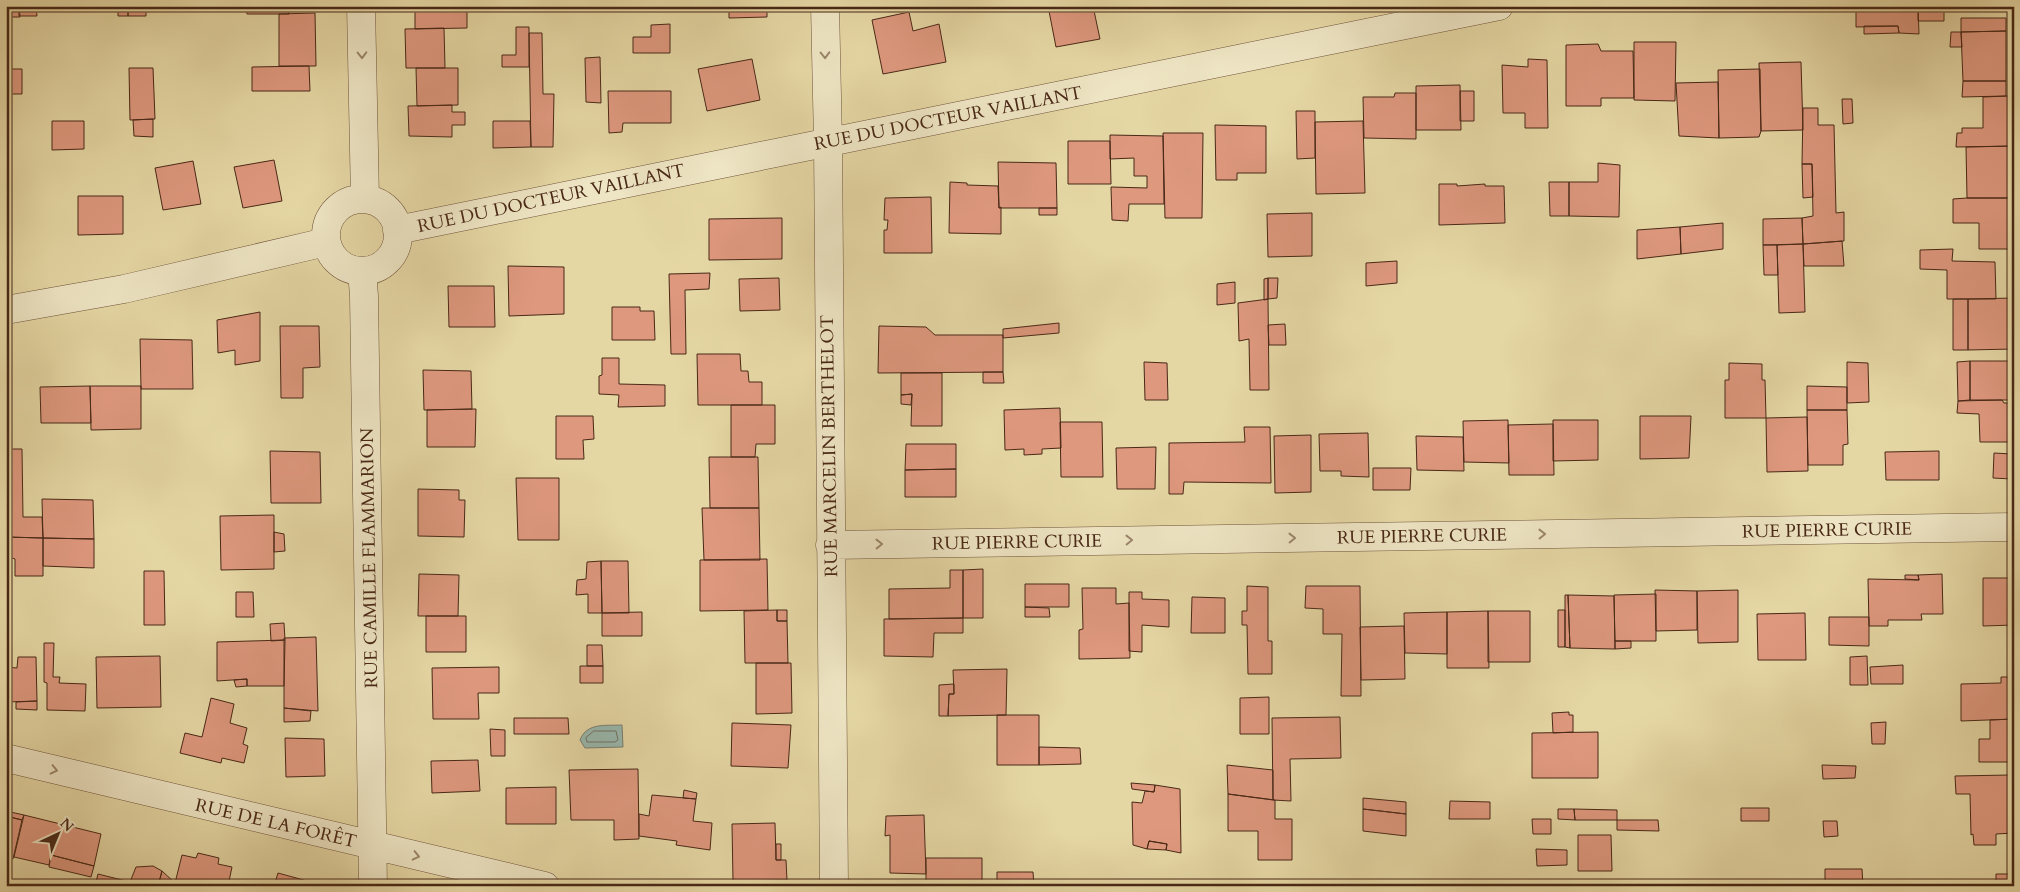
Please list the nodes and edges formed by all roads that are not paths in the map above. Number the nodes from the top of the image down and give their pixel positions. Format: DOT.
graph roads {
  1 [pos="361,6"];
  2 [pos="825,6"];
  3 [pos="1498,6"];
  4 [pos="828,142"];
  5 [pos="365,199"];
  6 [pos="397,230"];
  7 [pos="326,242"];
  8 [pos="362,271"];
  9 [pos="6,310"];
  10 [pos="2014,527"];
  11 [pos="830,544"];
  12 [pos="6,758"];
  13 [pos="373,846"];
  14 [pos="373,886"];
  15 [pos="545,886"];
  16 [pos="834,886"];
  1 -- 5 [label="street, one-way"];
  2 -- 4 [label="street, RUE MARCELIN BERTHELOT, one-way"];
  3 -- 4 [label="street, RUE DU DOCTEUR VAILLANT"];
  4 -- 6 [label="street, RUE DU DOCTEUR VAILLANT"];
  4 -- 11 [label="street, RUE MARCELIN BERTHELOT"];
  5 -- 6 [label="street, RUE DU DOCTEUR VAILLANT"];
  5 -- 7 [label="street"];
  6 -- 8 [label="street, RUE DU DOCTEUR VAILLANT"];
  7 -- 8 [label="street"];
  7 -- 9 [label="street"];
  8 -- 13 [label="street, RUE CAMILLE FLAMMARION"];
  11 -- 10 [label="street, RUE PIERRE CURIE, one-way"];
  11 -- 16 [label="street, RUE MARCELIN BERTHELOT"];
  12 -- 13 [label="street, RUE DE LA FORÊT, one-way"];
  13 -- 14 [label="street, RUE CAMILLE FLAMMARION"];
  13 -- 15 [label="street, RUE DE LA FORÊT, one-way"];
}
